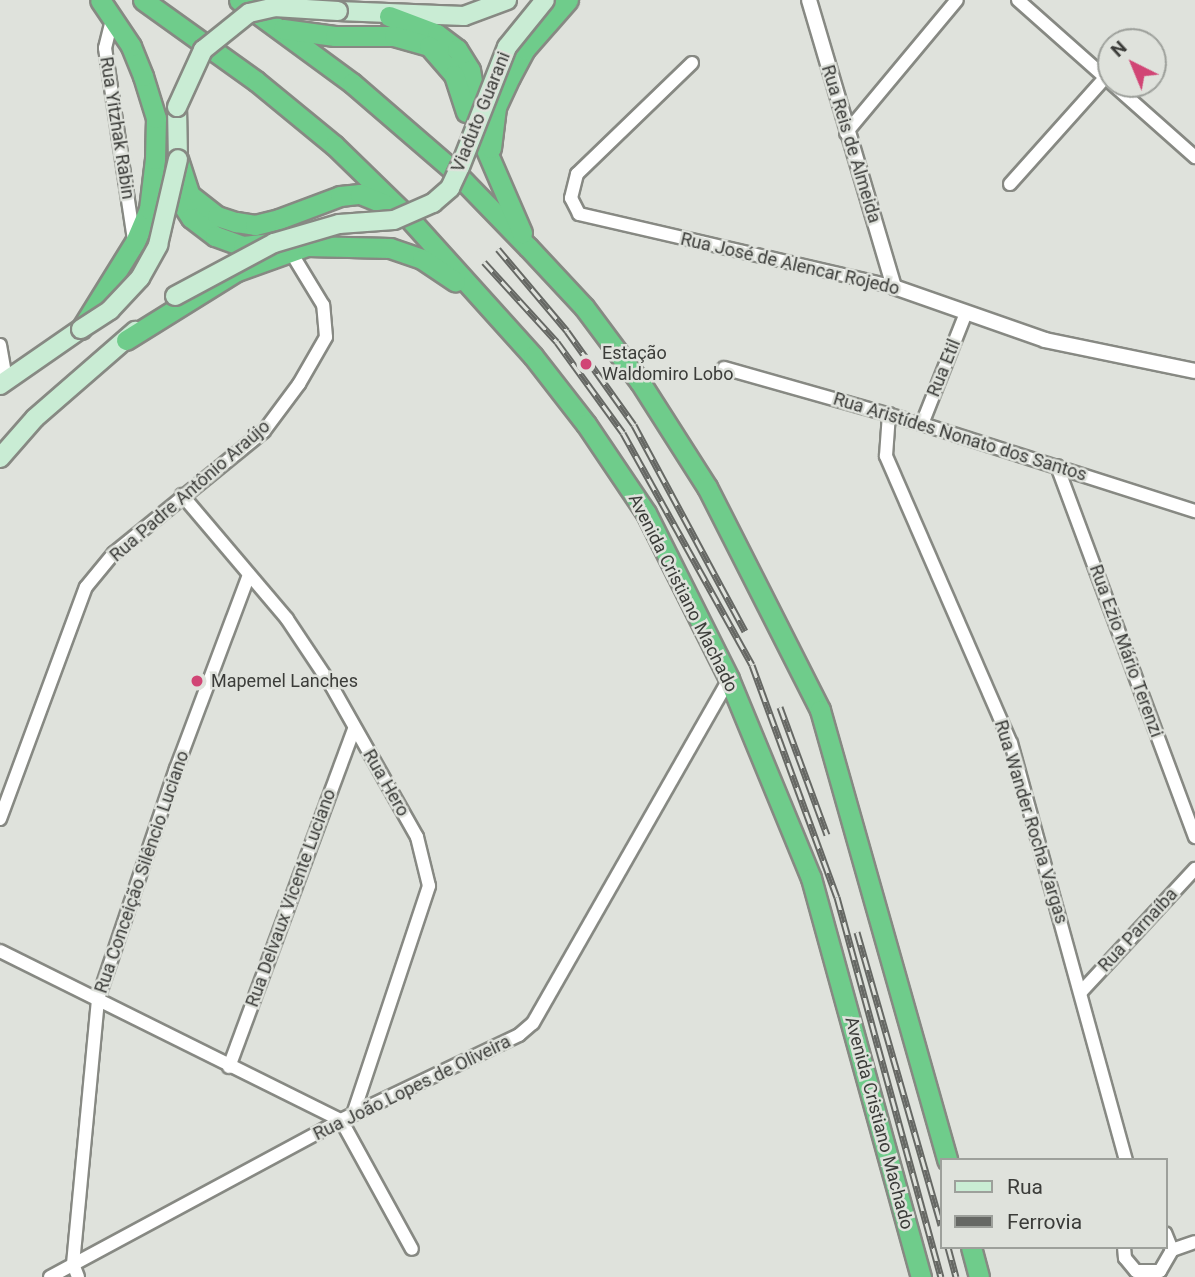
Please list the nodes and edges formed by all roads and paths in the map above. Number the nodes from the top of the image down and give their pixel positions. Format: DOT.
graph roads {
  1 [pos="143,0"];
  2 [pos="239,0"];
  3 [pos="507,0"];
  4 [pos="545,0"];
  5 [pos="568,0"];
  6 [pos="809,0"];
  7 [pos="957,0"];
  8 [pos="1018,0"];
  9 [pos="107,8"];
  10 [pos="389,16"];
  11 [pos="279,28"];
  12 [pos="692,63"];
  13 [pos="1097,73"];
  14 [pos="1097,87"];
  15 [pos="1126,98"];
  16 [pos="156,118"];
  17 [pos="846,133"];
  18 [pos="465,151"];
  19 [pos="1195,157"];
  20 [pos="178,159"];
  21 [pos="491,166"];
  22 [pos="1010,184"];
  23 [pos="406,215"];
  24 [pos="135,242"];
  25 [pos="282,246"];
  26 [pos="528,247"];
  27 [pos="894,287"];
  28 [pos="481,299"];
  29 [pos="966,313"];
  30 [pos="81,329"];
  31 [pos="126,340"];
  32 [pos="0,345"];
  33 [pos="724,368"];
  34 [pos="1195,371"];
  35 [pos="3,382"];
  36 [pos="889,414"];
  37 [pos="922,424"];
  38 [pos="0,458"];
  39 [pos="1058,466"];
  40 [pos="182,495"];
  41 [pos="1195,511"];
  42 [pos="249,575"];
  43 [pos="729,679"];
  44 [pos="354,729"];
  45 [pos="0,819"];
  46 [pos="1195,837"];
  47 [pos="1195,869"];
  48 [pos="0,951"];
  49 [pos="1081,992"];
  50 [pos="98,999"];
  51 [pos="229,1067"];
  52 [pos="347,1117"];
  53 [pos="946,1158"];
  54 [pos="1125,1158"];
  55 [pos="1167,1238"];
  56 [pos="1195,1242"];
  57 [pos="412,1249"];
  58 [pos="972,1249"];
  59 [pos="1125,1249"];
  60 [pos="1172,1250"];
  61 [pos="76,1271"];
  62 [pos="50,1277"];
  63 [pos="921,1277"];
  64 [pos="979,1277"];
  1 -- 23 [label="highway, Avenida Cristiano Machado"];
  2 -- 11 [label="highway"];
  3 -- 10 [label="main road"];
  4 -- 18 [label="main road, Viaduto Guarani, bridge"];
  5 -- 21 [label="highway"];
  6 -- 17 [label="street, Rua Reis de Almeida"];
  7 -- 17 [label="street"];
  8 -- 13 [label="street"];
  9 -- 16 [label="highway"];
  9 -- 24 [label="street, Rua Yitzhak Rabin"];
  10 -- 20 [label="main road, bridge"];
  10 -- 21 [label="highway"];
  11 -- 18 [label="highway"];
  11 -- 26 [label="highway"];
  12 -- 27 [label="street, Rua José de Alencar Rojedo"];
  14 -- 22 [label="street"];
  15 -- 19 [label="street"];
  16 -- 24 [label="highway"];
  16 -- 25 [label="highway"];
  17 -- 27 [label="street, Rua Reis de Almeida"];
  18 -- 25 [label="main road, Viaduto Guarani, bridge"];
  20 -- 23 [label="highway"];
  20 -- 30 [label="main road, bridge"];
  21 -- 26 [label="highway"];
  23 -- 28 [label="highway, Avenida Cristiano Machado"];
  24 -- 30 [label="highway"];
  25 -- 28 [label="highway"];
  25 -- 31 [label="highway"];
  25 -- 31 [label="main road, Viaduto Guarani, bridge"];
  25 -- 40 [label="street, Rua Padre Antônio Araújo"];
  26 -- 53 [label="highway"];
  27 -- 29 [label="street, Rua José de Alencar Rojedo"];
  28 -- 43 [label="highway, Avenida Cristiano Machado"];
  29 -- 34 [label="street, Rua José de Alencar Rojedo"];
  29 -- 37 [label="street, Rua Etil"];
  30 -- 35 [label="main road"];
  31 -- 38 [label="main road, Viaduto Guarani"];
  32 -- 35 [label="street"];
  33 -- 36 [label="street, Rua Aristídes Nonato dos Santos"];
  36 -- 37 [label="street, Rua Aristídes Nonato dos Santos"];
  36 -- 49 [label="street, Rua Wander Rocha Vargas"];
  37 -- 39 [label="street, Rua Aristídes Nonato dos Santos"];
  39 -- 41 [label="street, Rua Aristídes Nonato dos Santos"];
  39 -- 46 [label="street, Rua Ezio Mário Terenzi"];
  40 -- 42 [label="street, Rua Hero"];
  40 -- 45 [label="street, Rua Padre Antônio Araújo"];
  42 -- 44 [label="street, Rua Hero"];
  42 -- 50 [label="street, Rua Conceição Silêncio Luciano"];
  43 -- 52 [label="street, Rua João Lopes de Oliveira"];
  43 -- 63 [label="highway, Avenida Cristiano Machado"];
  44 -- 51 [label="street, Rua Delvaux Vicente Luciano"];
  44 -- 52 [label="street, Rua Hero"];
  47 -- 49 [label="street, Rua Parnaíba"];
  48 -- 50 [label="street"];
  49 -- 54 [label="street, Rua Wander Rocha Vargas"];
  50 -- 51 [label="street"];
  50 -- 61 [label="street, Rua Conceição Silêncio Luciano"];
  51 -- 52 [label="street"];
  52 -- 57 [label="street"];
  52 -- 61 [label="street, Rua João Lopes de Oliveira"];
  55 -- 60 [label="street"];
  56 -- 60 [label="street"];
  58 -- 64 [label="highway"];
  59 -- 60 [label="street"];
  61 -- 62 [label="street, Rua João Lopes de Oliveira"];
}
